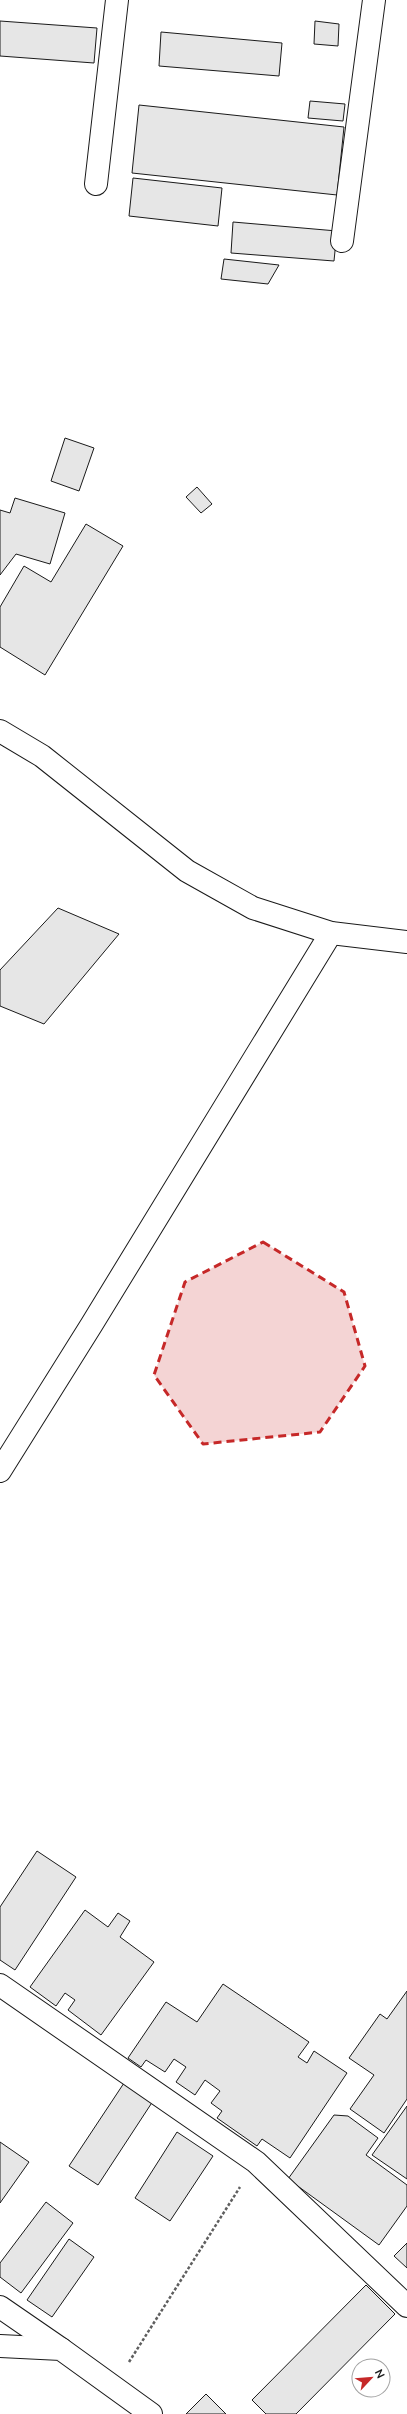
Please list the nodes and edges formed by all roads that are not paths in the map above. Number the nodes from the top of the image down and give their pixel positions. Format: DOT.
graph roads {
  1 [pos="117,0"];
  2 [pos="374,0"];
  3 [pos="96,184"];
  4 [pos="342,241"];
  5 [pos="0,731"];
  6 [pos="331,933"];
  7 [pos="407,942"];
  8 [pos="0,1471"];
  9 [pos="0,1985"];
  10 [pos="407,2306"];
  11 [pos="0,2307"];
  12 [pos="0,2346"];
  13 [pos="61,2349"];
  14 [pos="151,2414"];
  1 -- 3 [label="street"];
  2 -- 4 [label="street"];
  5 -- 6 [label="street"];
  6 -- 7 [label="street"];
  6 -- 8 [label="street"];
  9 -- 10 [label="street"];
  11 -- 13 [label="street"];
  12 -- 13 [label="street"];
  13 -- 14 [label="street"];
}
